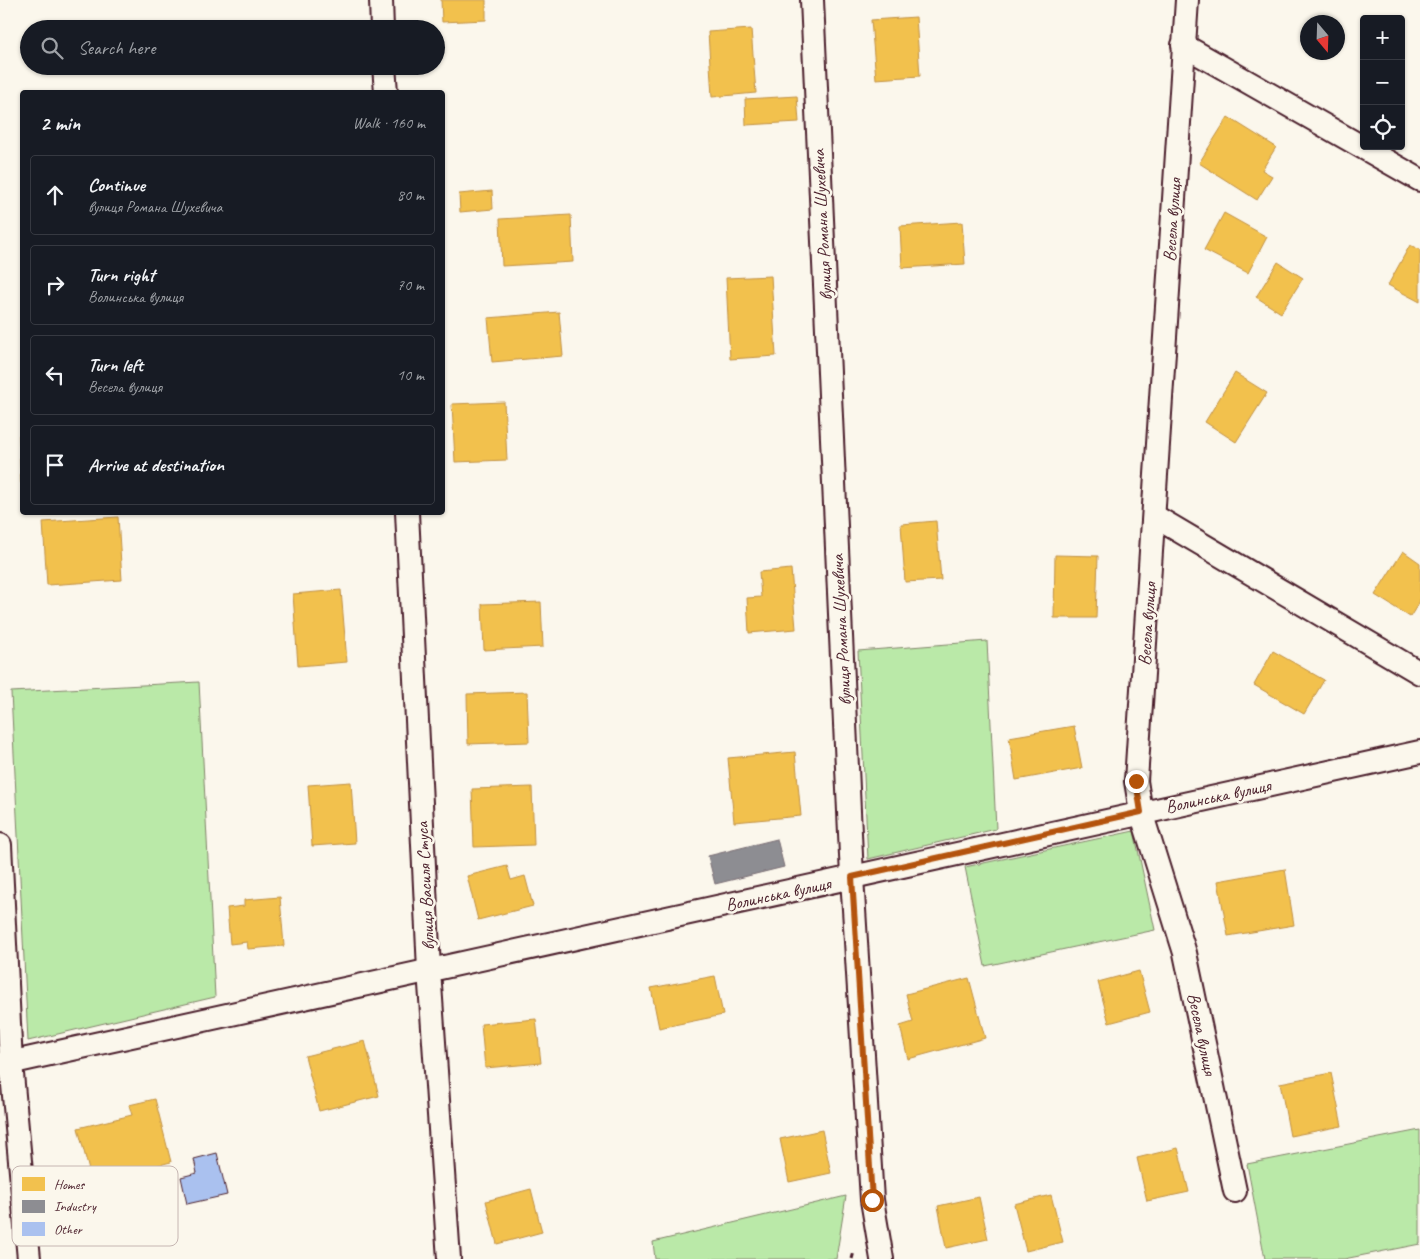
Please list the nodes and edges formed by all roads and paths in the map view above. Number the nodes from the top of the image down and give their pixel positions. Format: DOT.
graph roads {
  1 [pos="381,0"];
  2 [pos="812,0"];
  3 [pos="1187,0"];
  4 [pos="382,20"];
  5 [pos="1183,45"];
  6 [pos="385,75"];
  7 [pos="386,90"];
  8 [pos="1420,180"];
  9 [pos="407,515"];
  10 [pos="1154,516"];
  11 [pos="1420,673"];
  12 [pos="1420,752"];
  13 [pos="1141,812"];
  14 [pos="0,845"];
  15 [pos="852,877"];
  16 [pos="429,970"];
  17 [pos="5,1064"];
  18 [pos="18,1166"];
  19 [pos="1234,1191"];
  20 [pos="27,1246"];
  21 [pos="29,1259"];
  22 [pos="449,1259"];
  23 [pos="882,1259"];
  1 -- 4 [label="street"];
  2 -- 15 [label="street, вулиця Романа Шухевича"];
  3 -- 5 [label="street, Весела вулиця"];
  5 -- 8 [label="street"];
  5 -- 10 [label="street, Весела вулиця"];
  6 -- 7 [label="street"];
  9 -- 16 [label="street, вулиця Василя Стуса"];
  10 -- 11 [label="street"];
  10 -- 13 [label="street, Весела вулиця"];
  12 -- 13 [label="street, Волинська вулиця"];
  13 -- 15 [label="street, Волинська вулиця"];
  13 -- 19 [label="street, Весела вулиця"];
  14 -- 17 [label="street"];
  15 -- 16 [label="street, Волинська вулиця"];
  15 -- 23 [label="street, вулиця Романа Шухевича"];
  16 -- 17 [label="street, Волинська вулиця"];
  16 -- 22 [label="street, вулиця Василя Стуса"];
  17 -- 18 [label="street"];
  20 -- 21 [label="street"];
}
